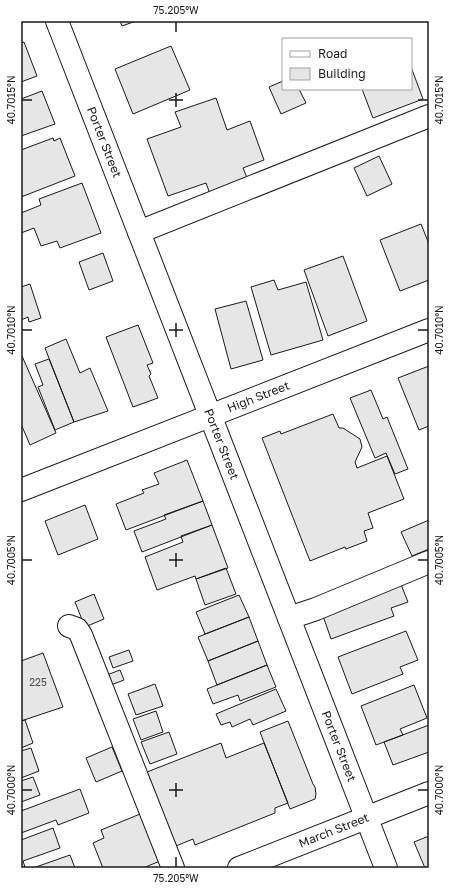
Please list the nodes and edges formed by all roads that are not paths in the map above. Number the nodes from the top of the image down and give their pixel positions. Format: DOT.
graph roads {
  1 [pos="57,21"];
  2 [pos="429,116"];
  3 [pos="139,232"];
  4 [pos="429,330"];
  5 [pos="210,416"];
  6 [pos="21,490"];
  7 [pos="429,562"];
  8 [pos="289,618"];
  9 [pos="69,626"];
  10 [pos="429,793"];
  11 [pos="366,818"];
  12 [pos="173,868"];
  13 [pos="239,868"];
  14 [pos="386,868"];
  1 -- 3 [label="street, Porter Street"];
  2 -- 3 [label="street"];
  3 -- 5 [label="street, Porter Street"];
  4 -- 5 [label="street, High Street"];
  5 -- 6 [label="street, High Street"];
  5 -- 8 [label="street, Porter Street"];
  7 -- 8 [label="street"];
  8 -- 11 [label="street, Porter Street"];
  9 -- 12 [label="street"];
  10 -- 11 [label="street, March Street"];
  11 -- 13 [label="street, March Street"];
  11 -- 14 [label="street, Porter Street"];
}
